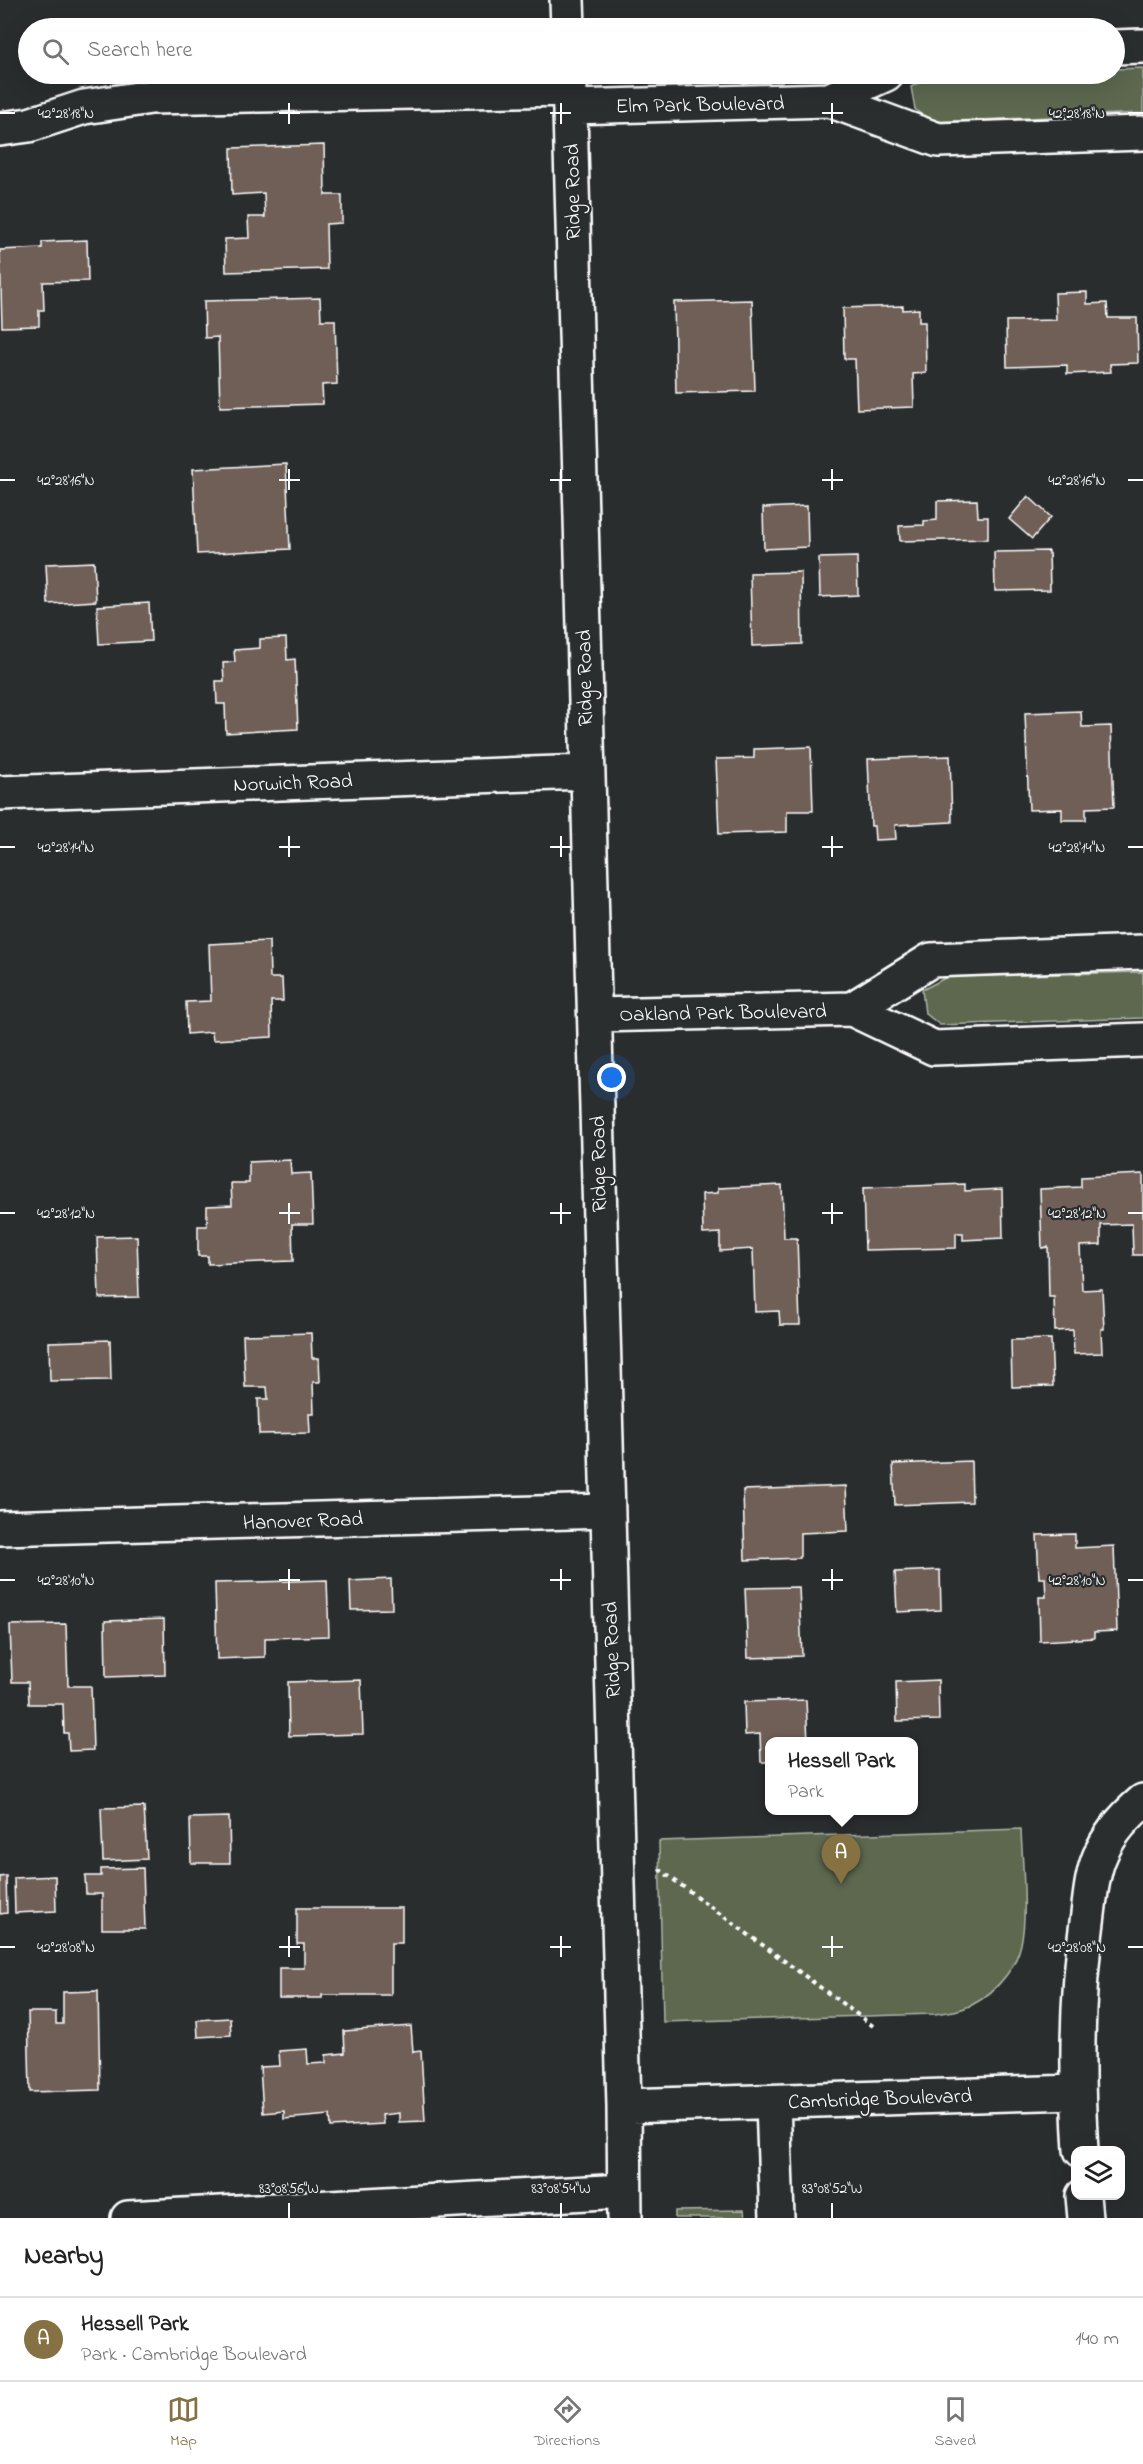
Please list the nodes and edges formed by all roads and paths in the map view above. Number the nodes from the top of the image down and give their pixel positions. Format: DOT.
graph roads {
  1 [pos="567,0"];
  2 [pos="568,18"];
  3 [pos="1143,46"];
  4 [pos="1125,47"];
  5 [pos="864,84"];
  6 [pos="570,90"];
  7 [pos="829,100"];
  8 [pos="0,129"];
  9 [pos="1143,133"];
  10 [pos="586,772"];
  11 [pos="0,793"];
  12 [pos="1143,952"];
  13 [pos="852,1009"];
  14 [pos="595,1015"];
  15 [pos="1143,1040"];
  16 [pos="606,1512"];
  17 [pos="0,1528"];
  18 [pos="1143,1801"];
  19 [pos="658,1869"];
  20 [pos="873,2026"];
  21 [pos="1077,2092"];
  22 [pos="773,2102"];
  23 [pos="624,2106"];
  24 [pos="1081,2146"];
  25 [pos="1083,2200"];
  26 [pos="625,2204"];
  27 [pos="128,2218"];
  28 [pos="777,2218"];
  29 [pos="1084,2218"];
  1 -- 2 [label="street"];
  3 -- 4 [label="street"];
  5 -- 7 [label="street, Elm Park Boulevard"];
  6 -- 7 [label="street, Elm Park Boulevard"];
  6 -- 8 [label="street, Elm Park Boulevard"];
  6 -- 10 [label="street, Ridge Road"];
  7 -- 9 [label="street, Elm Park Boulevard"];
  10 -- 11 [label="street, Norwich Road"];
  10 -- 14 [label="street, Ridge Road"];
  12 -- 13 [label="street, Oakland Park Boulevard"];
  13 -- 14 [label="street, Oakland Park Boulevard"];
  13 -- 15 [label="street, Oakland Park Boulevard"];
  14 -- 16 [label="street, Ridge Road"];
  16 -- 17 [label="street, Hanover Road"];
  16 -- 23 [label="street, Ridge Road"];
  18 -- 21 [label="street"];
  19 -- 20 [label="path"];
  21 -- 22 [label="street, Cambridge Boulevard"];
  21 -- 24 [label="street"];
  22 -- 23 [label="street, Cambridge Boulevard"];
  22 -- 28 [label="street"];
  23 -- 26 [label="street, Ridge Road"];
  25 -- 29 [label="street"];
  26 -- 27 [label="street"];
}
